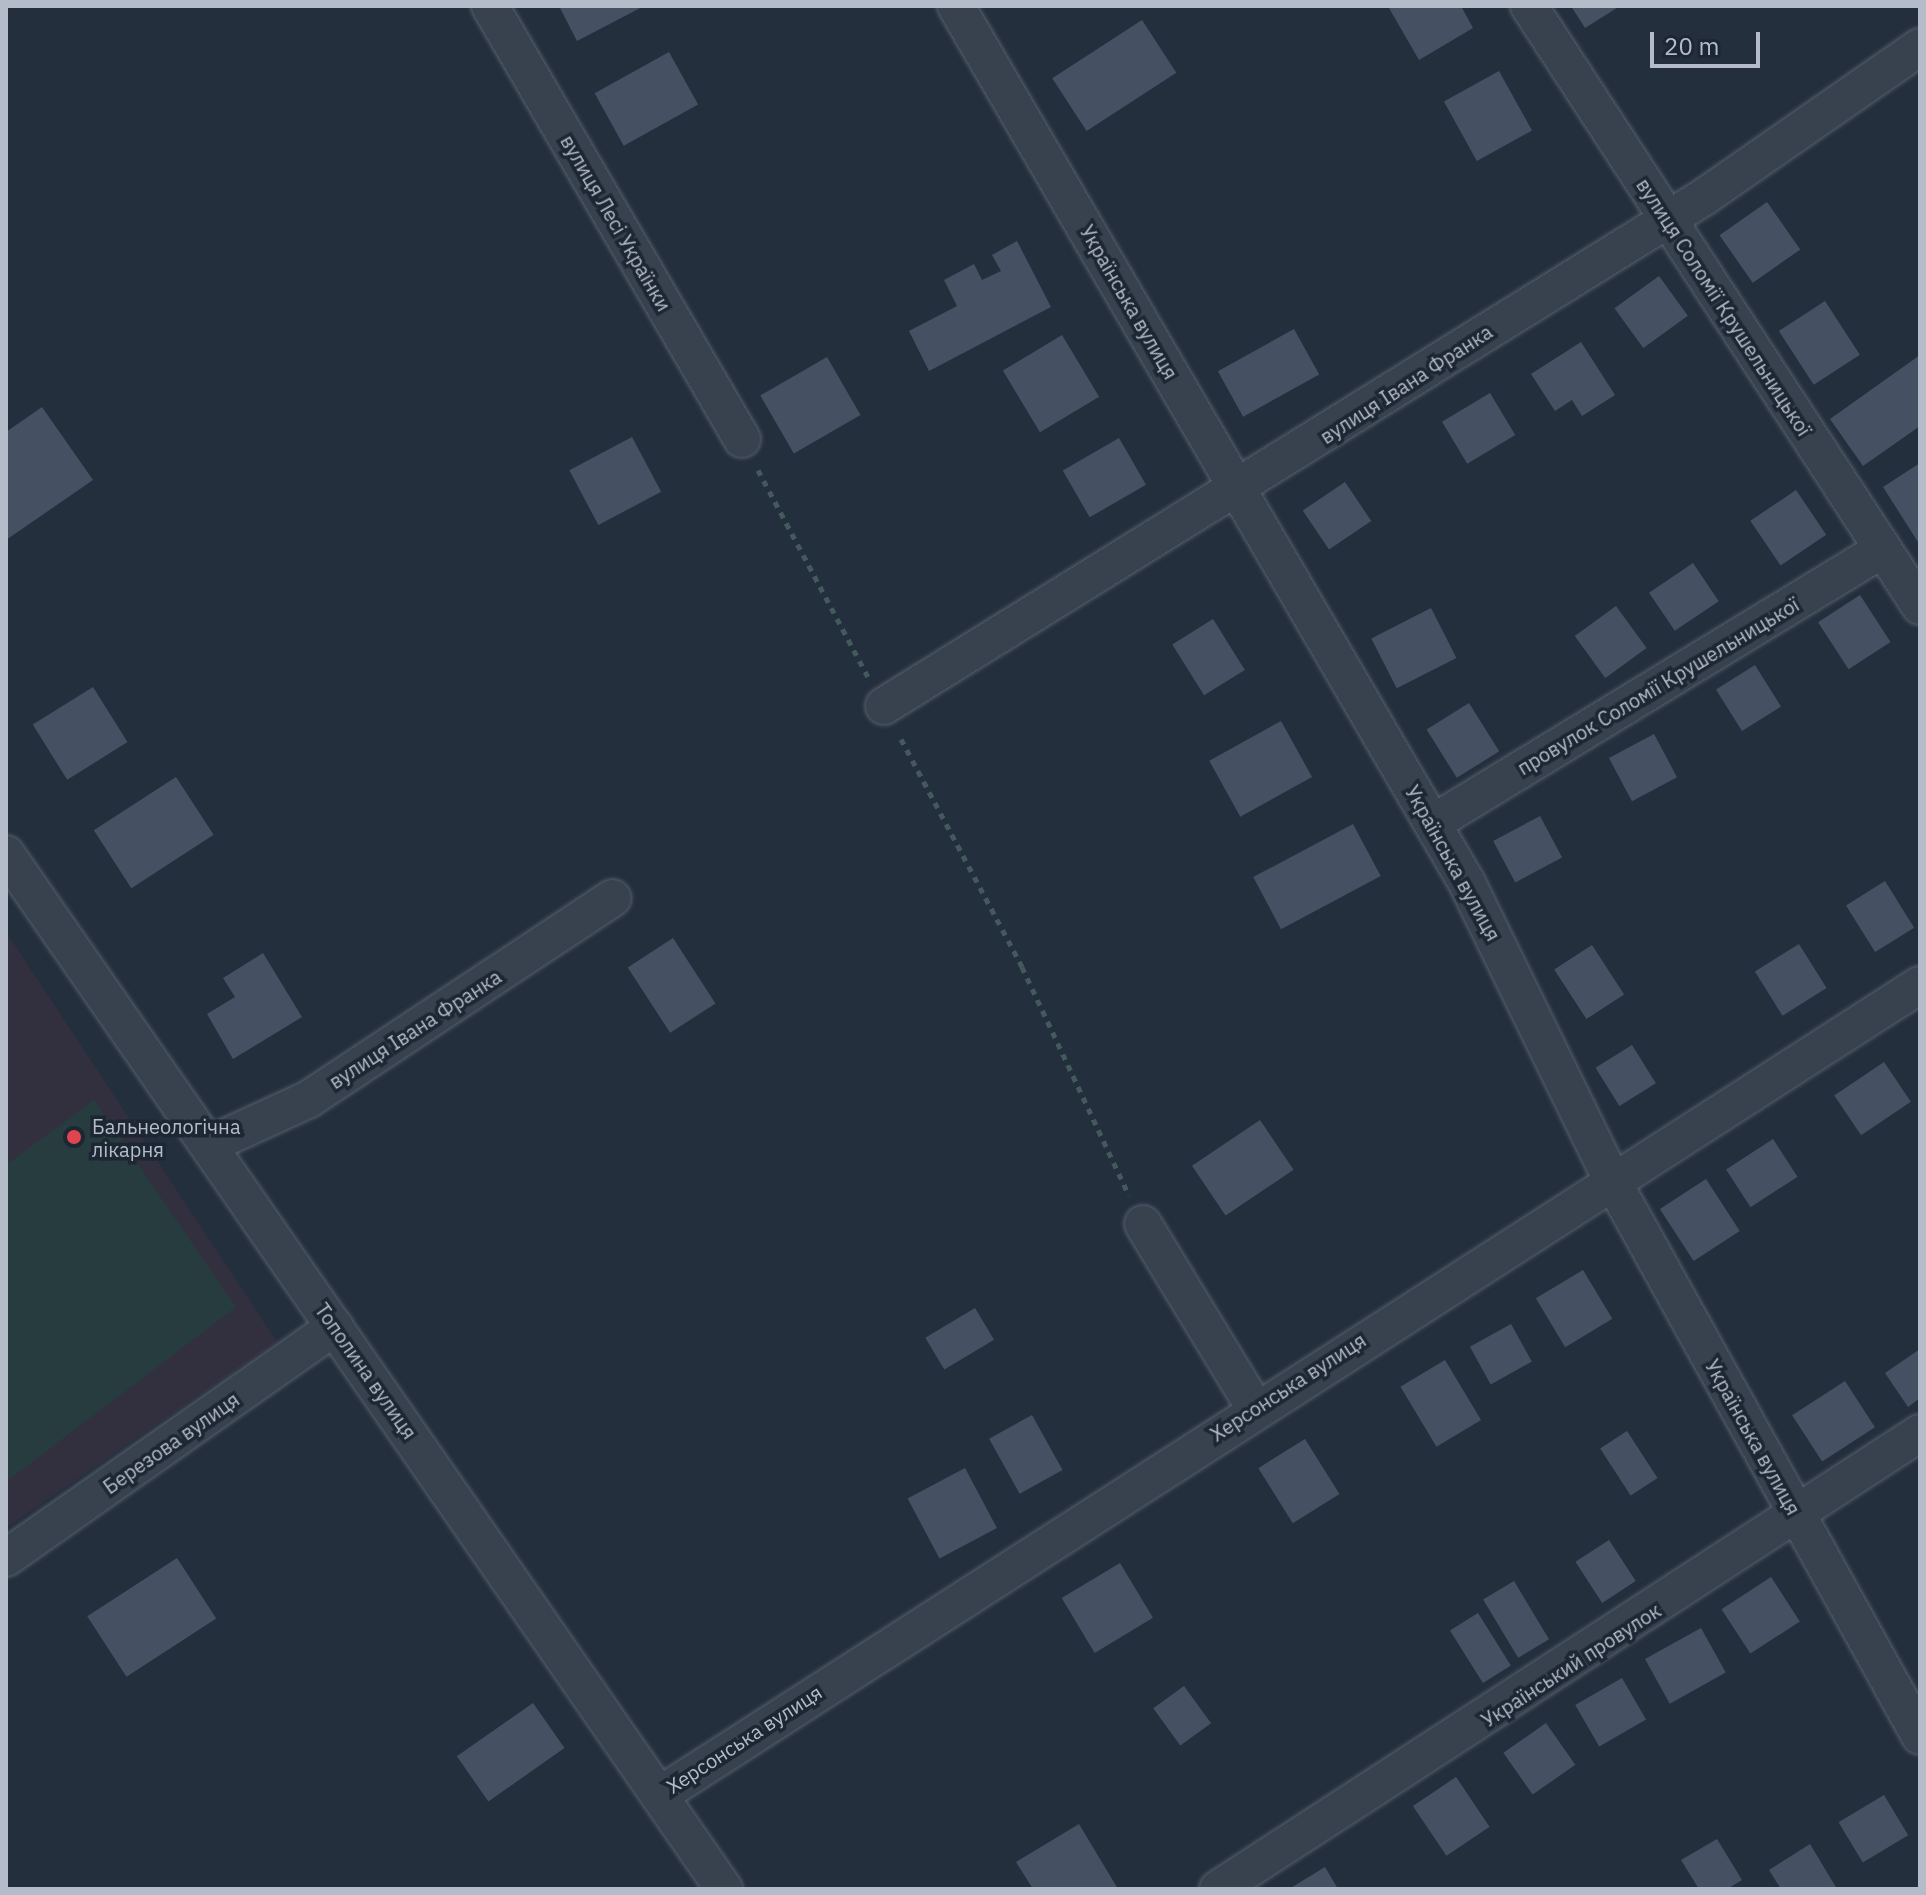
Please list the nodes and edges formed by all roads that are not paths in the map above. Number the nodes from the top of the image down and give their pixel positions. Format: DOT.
graph roads {
  1 [pos="490,6"];
  2 [pos="956,6"];
  3 [pos="1529,6"];
  4 [pos="1920,47"];
  5 [pos="1665,218"];
  6 [pos="742,439"];
  7 [pos="1239,491"];
  8 [pos="1883,549"];
  9 [pos="1920,606"];
  10 [pos="884,706"];
  11 [pos="1433,823"];
  12 [pos="6,854"];
  13 [pos="613,898"];
  14 [pos="1920,985"];
  15 [pos="209,1145"];
  16 [pos="1613,1182"];
  17 [pos="1143,1224"];
  18 [pos="335,1327"];
  19 [pos="1255,1408"];
  20 [pos="1920,1433"];
  21 [pos="1797,1516"];
  22 [pos="6,1558"];
  23 [pos="1920,1736"];
  24 [pos="660,1795"];
  25 [pos="707,1883"];
  26 [pos="1218,1889"];
  1 -- 6 [label="street, вулиця Лесі Українки"];
  2 -- 7 [label="street, Українська вулиця"];
  3 -- 5 [label="street, вулиця Соломії Крушельницької"];
  4 -- 5 [label="street, вулиця Івана Франка"];
  5 -- 7 [label="street, вулиця Івана Франка"];
  5 -- 8 [label="street, вулиця Соломії Крушельницької"];
  7 -- 10 [label="street, вулиця Івана Франка"];
  7 -- 11 [label="street, Українська вулиця"];
  8 -- 9 [label="street, вулиця Соломії Крушельницької"];
  8 -- 11 [label="street, провулок Соломії Крушельницької"];
  11 -- 16 [label="street, Українська вулиця"];
  12 -- 15 [label="street, Тополина вулиця"];
  13 -- 15 [label="street, вулиця Івана Франка"];
  14 -- 16 [label="street, Херсонська вулиця"];
  15 -- 18 [label="street, Тополина вулиця"];
  16 -- 19 [label="street, Херсонська вулиця"];
  16 -- 21 [label="street, Українська вулиця"];
  17 -- 19 [label="street"];
  18 -- 22 [label="street, Березова вулиця"];
  18 -- 24 [label="street, Тополина вулиця"];
  19 -- 24 [label="street, Херсонська вулиця"];
  20 -- 21 [label="street, Український провулок"];
  21 -- 23 [label="street, Українська вулиця"];
  21 -- 26 [label="street, Український провулок"];
  24 -- 25 [label="street, Тополина вулиця"];
}
